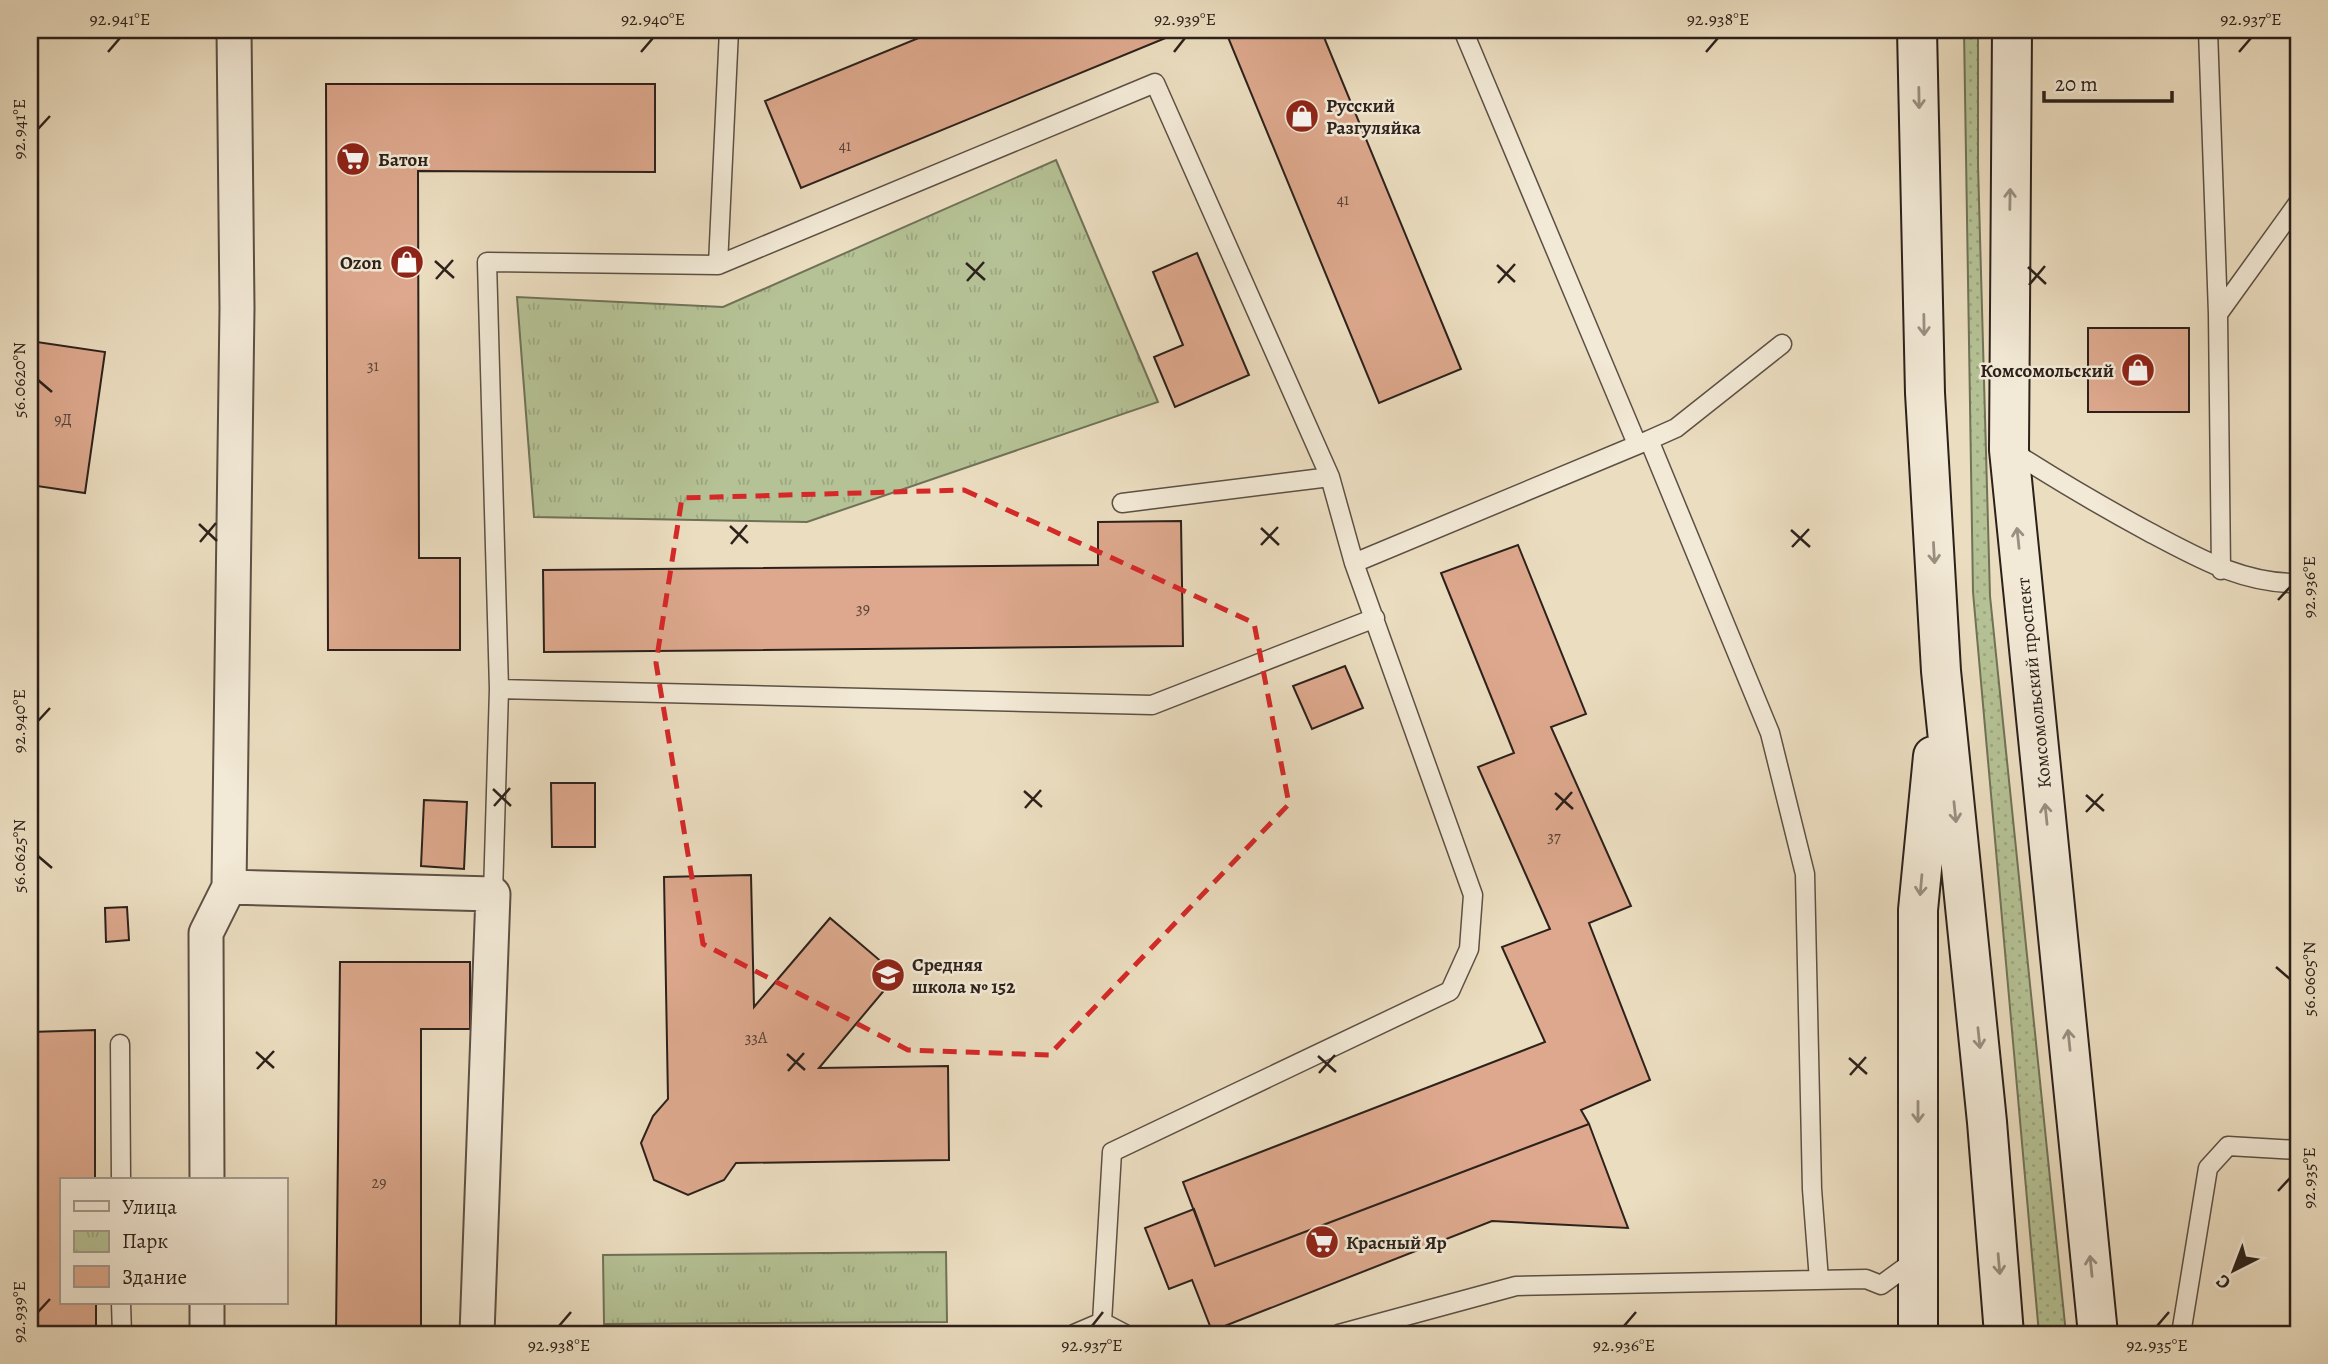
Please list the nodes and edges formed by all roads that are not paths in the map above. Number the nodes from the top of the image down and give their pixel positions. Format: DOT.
graph roads {
  1 [pos="234,30"];
  2 [pos="729,30"];
  3 [pos="1463,30"];
  4 [pos="1917,30"];
  5 [pos="2012,30"];
  6 [pos="2208,30"];
  7 [pos="2298,203"];
  8 [pos="718,265"];
  9 [pos="2218,314"];
  10 [pos="1782,344"];
  11 [pos="1643,442"];
  12 [pos="2009,450"];
  13 [pos="1330,477"];
  14 [pos="1122,503"];
  15 [pos="1354,563"];
  16 [pos="2221,570"];
  17 [pos="2298,583"];
  18 [pos="1375,618"];
  19 [pos="1941,671"];
  20 [pos="499,689"];
  21 [pos="229,887"];
  22 [pos="493,894"];
  23 [pos="120,1044"];
  24 [pos="2298,1150"];
  25 [pos="121,1178"];
  26 [pos="207,1178"];
  27 [pos="1918,1258"];
  28 [pos="1819,1280"];
  29 [pos="121,1304"];
  30 [pos="207,1304"];
  31 [pos="1102,1322"];
  32 [pos="121,1334"];
  33 [pos="207,1334"];
  34 [pos="477,1334"];
  35 [pos="1074,1334"];
  36 [pos="1125,1334"];
  37 [pos="1339,1334"];
  38 [pos="1918,1334"];
  39 [pos="2004,1334"];
  40 [pos="2098,1334"];
  41 [pos="2181,1334"];
  1 -- 21 [label="street"];
  2 -- 8 [label="lane"];
  3 -- 11 [label="lane"];
  4 -- 19 [label="main road, one-way"];
  12 -- 5 [label="main road, Комсомольский проспект, one-way"];
  6 -- 9 [label="lane"];
  7 -- 9 [label="lane"];
  8 -- 13 [label="lane"];
  8 -- 20 [label="lane"];
  9 -- 16 [label="lane"];
  10 -- 11 [label="lane"];
  11 -- 15 [label="lane"];
  11 -- 28 [label="lane"];
  12 -- 16 [label="lane"];
  40 -- 12 [label="main road, Комсомольский проспект, one-way"];
  13 -- 14 [label="lane"];
  13 -- 15 [label="lane"];
  15 -- 18 [label="lane"];
  16 -- 17 [label="lane"];
  18 -- 20 [label="lane"];
  18 -- 31 [label="lane"];
  19 -- 27 [label="main road, one-way"];
  19 -- 39 [label="main road, one-way"];
  20 -- 22 [label="lane"];
  21 -- 22 [label="street"];
  21 -- 26 [label="street"];
  22 -- 34 [label="street"];
  23 -- 25 [label="lane"];
  24 -- 41 [label="lane"];
  27 -- 28 [label="lane"];
  27 -- 38 [label="main road"];
  28 -- 37 [label="lane"];
  29 -- 32 [label="lane"];
  30 -- 33 [label="street"];
  31 -- 35 [label="lane"];
  31 -- 36 [label="lane"];
}
